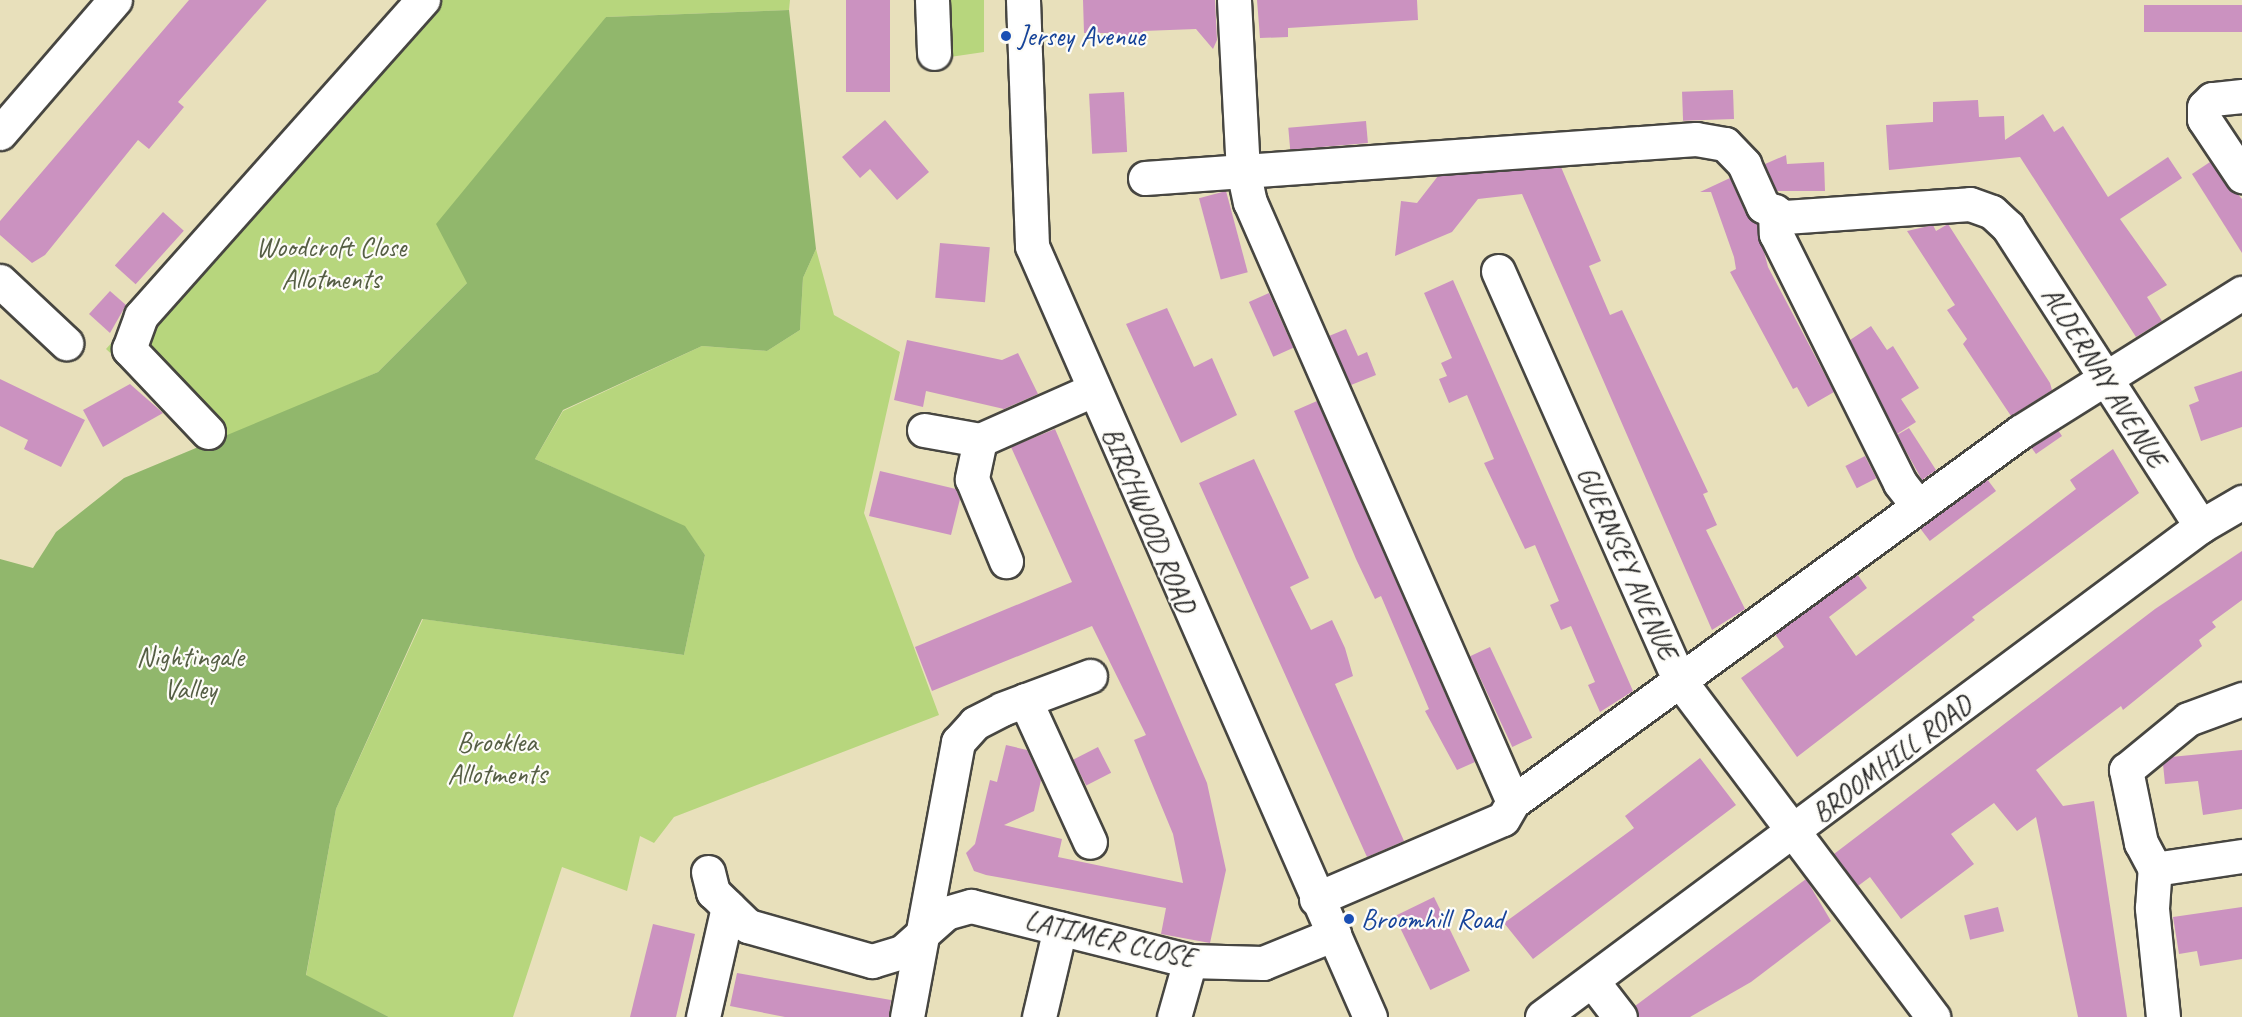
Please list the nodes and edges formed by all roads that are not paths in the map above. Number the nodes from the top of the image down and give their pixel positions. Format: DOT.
graph roads {
  1 [pos="115,0"];
  2 [pos="423,0"];
  3 [pos="932,0"];
  4 [pos="1023,0"];
  5 [pos="1234,0"];
  6 [pos="934,53"];
  7 [pos="2242,96"];
  8 [pos="0,133"];
  9 [pos="1243,170"];
  10 [pos="2242,176"];
  11 [pos="1145,178"];
  12 [pos="1775,211"];
  13 [pos="1497,271"];
  14 [pos="0,280"];
  15 [pos="2242,293"];
  16 [pos="66,343"];
  17 [pos="2104,377"];
  18 [pos="1093,390"];
  19 [pos="924,430"];
  20 [pos="208,432"];
  21 [pos="980,440"];
  22 [pos="2242,502"];
  23 [pos="1918,506"];
  24 [pos="2201,526"];
  25 [pos="1006,561"];
  26 [pos="1090,676"];
  27 [pos="1680,681"];
  28 [pos="2242,699"];
  29 [pos="1025,700"];
  30 [pos="1513,802"];
  31 [pos="1791,835"];
  32 [pos="1090,842"];
  33 [pos="2242,856"];
  34 [pos="2155,869"];
  35 [pos="708,872"];
  36 [pos="1316,899"];
  37 [pos="728,907"];
  38 [pos="1060,928"];
  39 [pos="925,929"];
  40 [pos="1334,934"];
  41 [pos="1190,961"];
  42 [pos="1593,982"];
  43 [pos="703,1017"];
  44 [pos="907,1017"];
  45 [pos="1039,1017"];
  46 [pos="1174,1017"];
  47 [pos="1370,1017"];
  48 [pos="1542,1017"];
  49 [pos="1620,1017"];
  50 [pos="1933,1017"];
  51 [pos="2163,1017"];
  1 -- 8 [label="street"];
  2 -- 20 [label="street"];
  3 -- 6 [label="street"];
  4 -- 18 [label="street, BIRCHWOOD ROAD"];
  5 -- 9 [label="street"];
  7 -- 10 [label="street"];
  9 -- 11 [label="street"];
  9 -- 12 [label="street"];
  9 -- 30 [label="street"];
  12 -- 17 [label="street, ALDERNAY AVENUE"];
  12 -- 23 [label="street"];
  13 -- 27 [label="street, GUERNSEY AVENUE"];
  14 -- 16 [label="street"];
  15 -- 17 [label="street"];
  17 -- 23 [label="street"];
  17 -- 24 [label="street, ALDERNAY AVENUE"];
  18 -- 21 [label="street"];
  18 -- 36 [label="street, BIRCHWOOD ROAD"];
  19 -- 21 [label="street"];
  21 -- 25 [label="street"];
  22 -- 24 [label="street, BROOMHILL ROAD"];
  23 -- 27 [label="street"];
  24 -- 31 [label="street, BROOMHILL ROAD"];
  26 -- 29 [label="street"];
  27 -- 30 [label="street"];
  27 -- 31 [label="street, GUERNSEY AVENUE"];
  28 -- 34 [label="street"];
  29 -- 32 [label="street"];
  29 -- 39 [label="street"];
  30 -- 36 [label="street"];
  31 -- 42 [label="street, BROOMHILL ROAD"];
  31 -- 50 [label="street, GUERNSEY AVENUE"];
  33 -- 34 [label="street"];
  34 -- 51 [label="street"];
  35 -- 37 [label="street, LATIMER CLOSE"];
  36 -- 40 [label="street, BIRCHWOOD ROAD"];
  37 -- 39 [label="street, LATIMER CLOSE"];
  37 -- 43 [label="street"];
  38 -- 39 [label="street, LATIMER CLOSE"];
  38 -- 41 [label="street, LATIMER CLOSE"];
  38 -- 45 [label="street"];
  39 -- 44 [label="street"];
  40 -- 41 [label="street, LATIMER CLOSE"];
  40 -- 47 [label="street, BIRCHWOOD ROAD"];
  41 -- 46 [label="street"];
  42 -- 48 [label="street, BROOMHILL ROAD"];
  42 -- 49 [label="street"];
}
